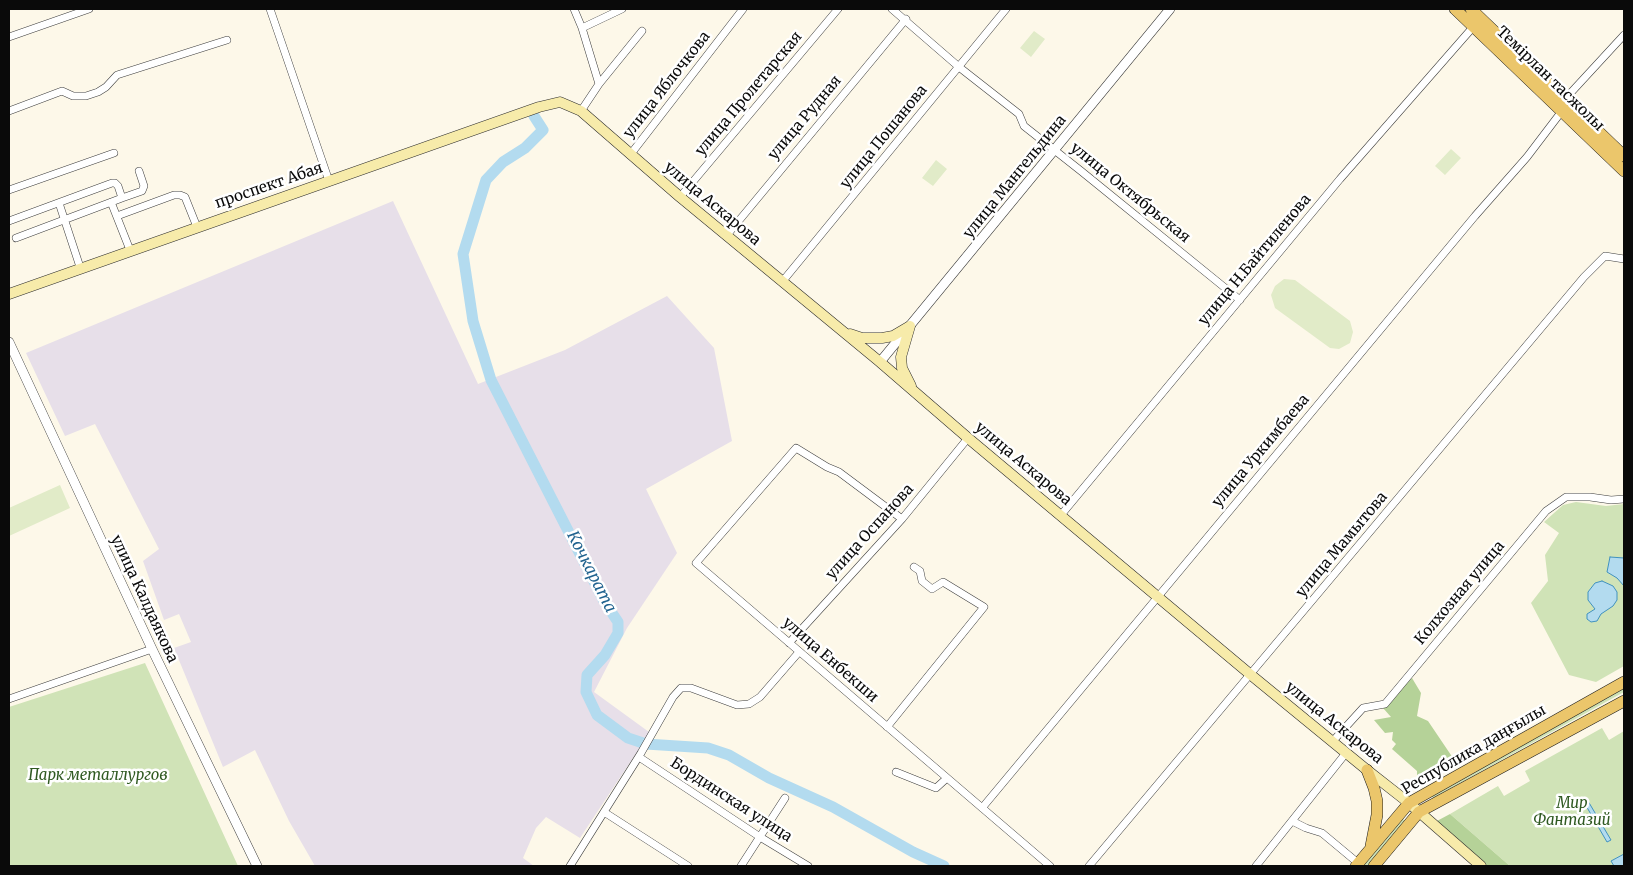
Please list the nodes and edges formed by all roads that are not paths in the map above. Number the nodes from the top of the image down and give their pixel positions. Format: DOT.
graph roads {
  1 [pos="90,9"];
  2 [pos="270,9"];
  3 [pos="574,9"];
  4 [pos="622,9"];
  5 [pos="743,9"];
  6 [pos="838,9"];
  7 [pos="892,9"];
  8 [pos="1006,9"];
  9 [pos="1170,9"];
  10 [pos="1455,9"];
  11 [pos="1477,15"];
  12 [pos="906,19"];
  13 [pos="582,28"];
  14 [pos="642,31"];
  15 [pos="1624,35"];
  16 [pos="9,37"];
  17 [pos="227,40"];
  18 [pos="959,67"];
  19 [pos="599,84"];
  20 [pos="1565,99"];
  21 [pos="539,107"];
  22 [pos="9,111"];
  23 [pos="582,111"];
  24 [pos="1562,111"];
  25 [pos="1054,150"];
  26 [pos="114,153"];
  27 [pos="630,155"];
  28 [pos="1624,156"];
  29 [pos="138,171"];
  30 [pos="1624,171"];
  31 [pos="329,181"];
  32 [pos="9,190"];
  33 [pos="680,197"];
  34 [pos="122,198"];
  35 [pos="59,202"];
  36 [pos="112,202"];
  37 [pos="117,216"];
  38 [pos="64,220"];
  39 [pos="9,221"];
  40 [pos="197,227"];
  41 [pos="726,235"];
  42 [pos="16,238"];
  43 [pos="130,250"];
  44 [pos="1624,259"];
  45 [pos="80,267"];
  46 [pos="782,282"];
  47 [pos="9,294"];
  48 [pos="1240,300"];
  49 [pos="910,326"];
  50 [pos="844,333"];
  51 [pos="9,342"];
  52 [pos="880,362"];
  53 [pos="914,391"];
  54 [pos="968,438"];
  55 [pos="1624,499"];
  56 [pos="1060,515"];
  57 [pos="902,519"];
  58 [pos="914,567"];
  59 [pos="1158,597"];
  60 [pos="789,643"];
  61 [pos="152,648"];
  62 [pos="799,652"];
  63 [pos="1251,675"];
  64 [pos="1624,682"];
  65 [pos="9,699"];
  66 [pos="1624,701"];
  67 [pos="887,727"];
  68 [pos="1332,742"];
  69 [pos="1346,753"];
  70 [pos="638,757"];
  71 [pos="1367,770"];
  72 [pos="896,772"];
  73 [pos="947,778"];
  74 [pos="785,798"];
  75 [pos="1409,802"];
  76 [pos="982,808"];
  77 [pos="604,812"];
  78 [pos="1419,812"];
  79 [pos="1292,821"];
  80 [pos="760,837"];
  81 [pos="1369,850"];
  82 [pos="1357,865"];
  83 [pos="257,866"];
  84 [pos="570,866"];
  85 [pos="688,866"];
  86 [pos="741,866"];
  87 [pos="808,866"];
  88 [pos="1050,866"];
  89 [pos="1090,866"];
  90 [pos="1256,866"];
  91 [pos="1374,866"];
  92 [pos="1481,866"];
  1 -- 16 [label="street"];
  2 -- 31 [label="street"];
  3 -- 13 [label="street"];
  4 -- 13 [label="street"];
  5 -- 27 [label="street, улица Яблочкова"];
  6 -- 33 [label="street, улица Пролетарская"];
  7 -- 12 [label="street, улица Октябрьская"];
  8 -- 18 [label="street, улица Пошанова"];
  9 -- 25 [label="street, улица Мангельдина"];
  10 -- 11 [label="main road, Темірлан тасжолы"];
  11 -- 20 [label="main road, Темірлан тасжолы"];
  11 -- 24 [label="main road, Темірлан тасжолы"];
  11 -- 48 [label="street, улица Н.Байтиленова"];
  12 -- 18 [label="street, улица Октябрьская"];
  12 -- 41 [label="street, улица Рудная"];
  13 -- 19 [label="street"];
  14 -- 19 [label="street"];
  15 -- 20 [label="street"];
  17 -- 22 [label="street"];
  18 -- 25 [label="street, улица Октябрьская"];
  18 -- 46 [label="street, улица Пошанова"];
  19 -- 23 [label="street"];
  20 -- 28 [label="main road, Темірлан тасжолы"];
  21 -- 23 [label="main road, улица Аскарова"];
  21 -- 31 [label="main road, проспект Абая"];
  23 -- 27 [label="main road, улица Аскарова"];
  24 -- 30 [label="main road, Темірлан тасжолы"];
  24 -- 59 [label="street, улица Уркимбаева"];
  25 -- 48 [label="street, улица Октябрьская"];
  25 -- 49 [label="street, улица Мангельдина"];
  26 -- 32 [label="street"];
  27 -- 33 [label="main road, улица Аскарова"];
  29 -- 34 [label="street"];
  31 -- 40 [label="main road, проспект Абая"];
  33 -- 41 [label="main road, улица Аскарова"];
  34 -- 35 [label="street"];
  34 -- 36 [label="street"];
  35 -- 38 [label="street"];
  35 -- 39 [label="street"];
  36 -- 37 [label="street"];
  36 -- 38 [label="street"];
  37 -- 40 [label="street"];
  37 -- 43 [label="street"];
  38 -- 42 [label="street"];
  38 -- 45 [label="street"];
  40 -- 43 [label="main road, проспект Абая"];
  41 -- 46 [label="main road, улица Аскарова"];
  43 -- 45 [label="main road, проспект Абая"];
  44 -- 63 [label="street, улица Мамытова"];
  45 -- 47 [label="main road, проспект Абая"];
  46 -- 50 [label="main road, улица Аскарова"];
  48 -- 56 [label="street, улица Н.Байтиленова"];
  49 -- 50 [label="main road"];
  49 -- 52 [label="street, улица Мангельдина"];
  49 -- 53 [label="main road"];
  50 -- 52 [label="main road, улица Аскарова"];
  51 -- 61 [label="street, улица Калдаякова"];
  52 -- 53 [label="main road, улица Аскарова"];
  53 -- 54 [label="main road, улица Аскарова"];
  54 -- 56 [label="main road, улица Аскарова"];
  54 -- 57 [label="street, улица Оспанова"];
  55 -- 68 [label="street, Колхозная улица"];
  56 -- 59 [label="main road, улица Аскарова"];
  57 -- 60 [label="street, улица Оспанова"];
  57 -- 60 [label="street, улица Енбекши"];
  58 -- 67 [label="street"];
  59 -- 63 [label="main road, улица Аскарова"];
  59 -- 76 [label="street, улица Уркимбаева"];
  60 -- 62 [label="street, улица Енбекши"];
  61 -- 65 [label="street"];
  61 -- 83 [label="street, улица Калдаякова"];
  62 -- 67 [label="street, улица Енбекши"];
  62 -- 70 [label="street"];
  63 -- 68 [label="main road, улица Аскарова"];
  63 -- 89 [label="street, улица Мамытова"];
  64 -- 75 [label="main road, Республика даңғылы"];
  66 -- 78 [label="main road, Республика даңғылы"];
  67 -- 73 [label="street, улица Енбекши"];
  68 -- 69 [label="main road, улица Аскарова"];
  69 -- 71 [label="main road, улица Аскарова"];
  69 -- 79 [label="street"];
  70 -- 77 [label="street"];
  70 -- 80 [label="street, Бординская улица"];
  71 -- 75 [label="main road, улица Аскарова"];
  71 -- 81 [label="main road"];
  72 -- 73 [label="street"];
  73 -- 76 [label="street, улица Енбекши"];
  74 -- 80 [label="street"];
  75 -- 78 [label="main road, улица Аскарова"];
  75 -- 81 [label="main road, Республика даңғылы"];
  76 -- 88 [label="street, улица Енбекши"];
  77 -- 84 [label="street"];
  77 -- 85 [label="street"];
  78 -- 91 [label="main road, Республика даңғылы"];
  78 -- 92 [label="main road, улица Аскарова"];
  79 -- 82 [label="street"];
  79 -- 90 [label="street"];
  80 -- 86 [label="street"];
  80 -- 87 [label="street, Бординская улица"];
  81 -- 82 [label="main road, Республика даңғылы"];
}
